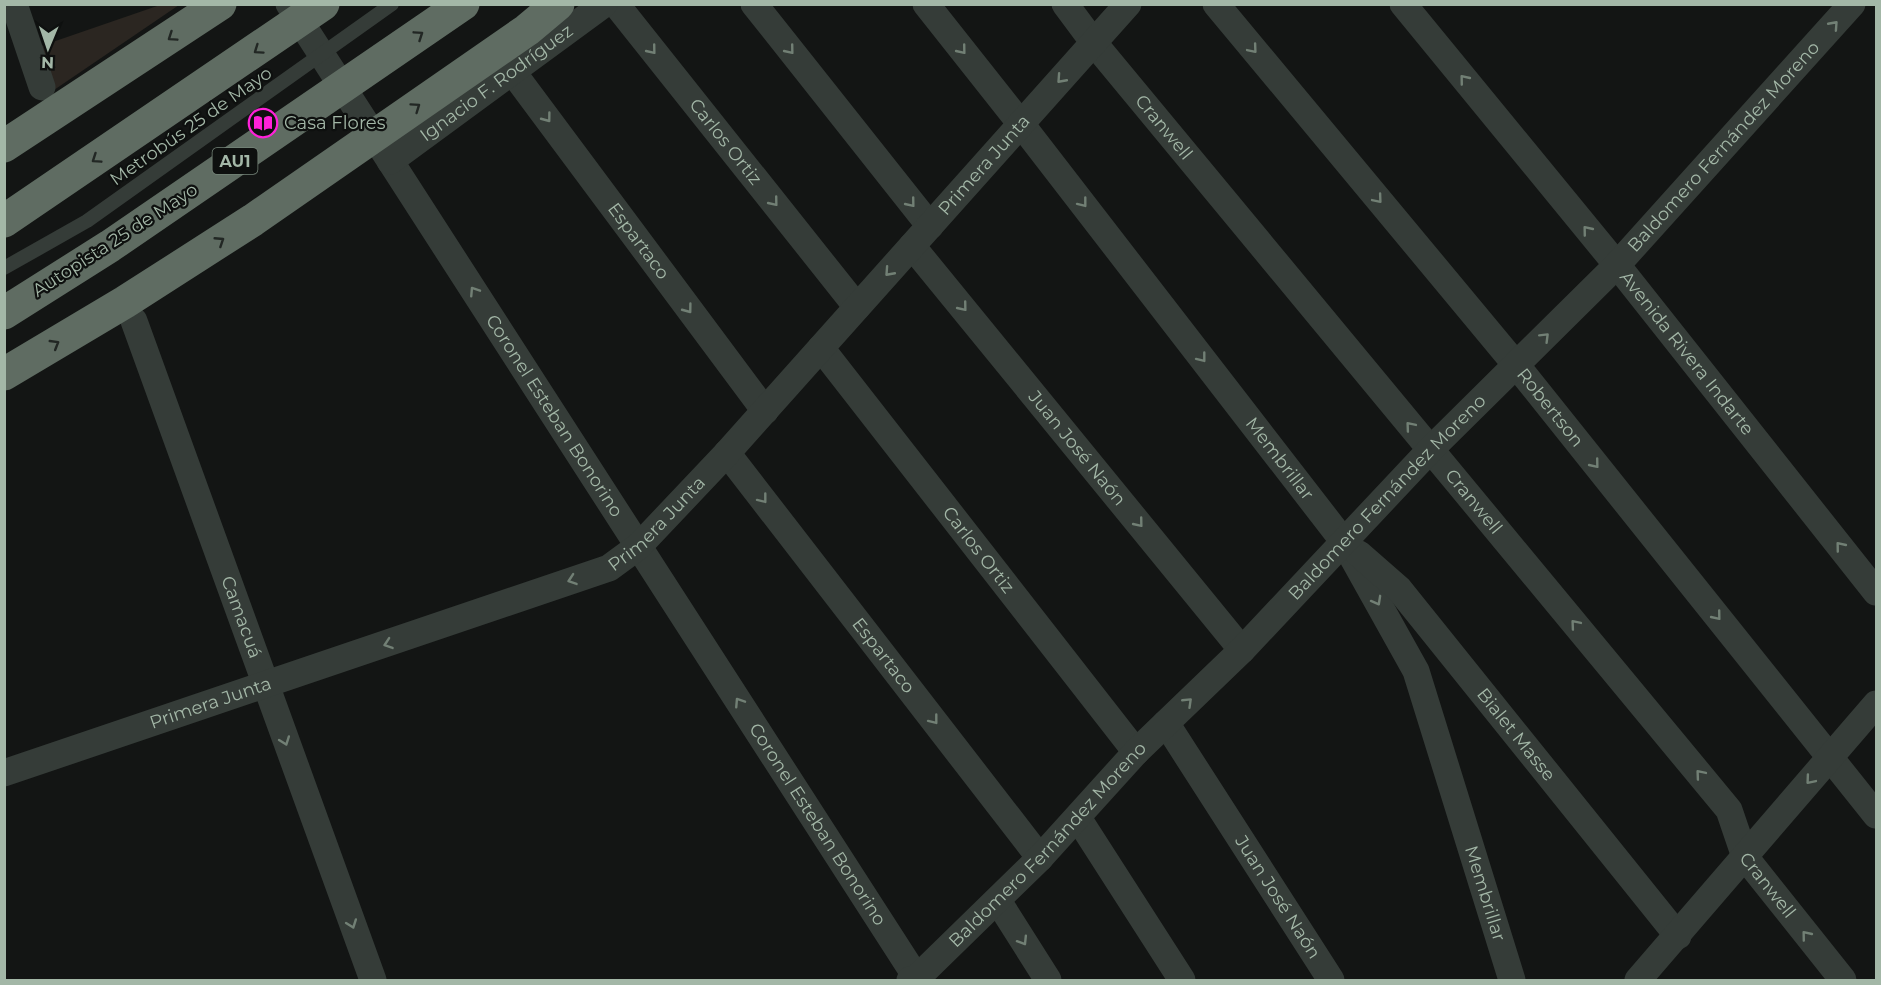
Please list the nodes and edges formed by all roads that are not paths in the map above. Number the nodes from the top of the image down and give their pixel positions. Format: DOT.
graph roads {
  1 [pos="14,4"];
  2 [pos="220,4"];
  3 [pos="289,4"];
  4 [pos="323,4"];
  5 [pos="392,4"];
  6 [pos="463,4"];
  7 [pos="558,4"];
  8 [pos="604,4"];
  9 [pos="616,4"];
  10 [pos="754,4"];
  11 [pos="926,4"];
  12 [pos="1065,4"];
  13 [pos="1128,4"];
  14 [pos="1216,4"];
  15 [pos="1403,4"];
  16 [pos="1852,4"];
  17 [pos="1094,43"];
  18 [pos="512,71"];
  19 [pos="42,87"];
  20 [pos="1022,124"];
  21 [pos="4,146"];
  22 [pos="390,161"];
  23 [pos="4,221"];
  24 [pos="921,236"];
  25 [pos="1617,265"];
  26 [pos="4,268"];
  27 [pos="857,307"];
  28 [pos="4,313"];
  29 [pos="135,321"];
  30 [pos="821,348"];
  31 [pos="1517,366"];
  32 [pos="4,374"];
  33 [pos="765,411"];
  34 [pos="1430,450"];
  35 [pos="727,453"];
  36 [pos="1344,542"];
  37 [pos="639,546"];
  38 [pos="1876,592"];
  39 [pos="1242,650"];
  40 [pos="265,686"];
  41 [pos="1876,704"];
  42 [pos="1166,723"];
  43 [pos="1136,752"];
  44 [pos="1829,757"];
  45 [pos="4,773"];
  46 [pos="1876,814"];
  47 [pos="1078,818"];
  48 [pos="1745,857"];
  49 [pos="1040,858"];
  50 [pos="998,901"];
  51 [pos="1678,936"];
  52 [pos="915,980"];
  53 [pos="1638,980"];
  54 [pos="373,981"];
  55 [pos="1048,981"];
  56 [pos="1182,981"];
  57 [pos="1331,981"];
  58 [pos="1512,981"];
  59 [pos="1843,981"];
  1 -- 19 [label="street"];
  2 -- 21 [label="highway, one-way"];
  3 -- 22 [label="street, Coronel Esteban Bonorino"];
  4 -- 23 [label="highway, one-way, bridge"];
  5 -- 26 [label="lane, Metrobús 25 de Mayo, bridge"];
  28 -- 6 [label="highway, Autopista 25 de Mayo / AU1, one-way, bridge"];
  32 -- 7 [label="highway, one-way, bridge"];
  8 -- 18 [label="street, Ignacio F. Rodríguez"];
  9 -- 27 [label="street, Carlos Ortiz, one-way"];
  10 -- 24 [label="street, Juan José Naón, one-way"];
  11 -- 20 [label="street, Membrillar, one-way"];
  12 -- 17 [label="street, Cranwell"];
  13 -- 17 [label="street, Primera Junta"];
  14 -- 31 [label="street, Robertson, one-way"];
  25 -- 15 [label="street, Avenida Rivera Indarte, one-way"];
  25 -- 16 [label="street, Baldomero Fernández Moreno, one-way"];
  17 -- 20 [label="street, Primera Junta, one-way"];
  34 -- 17 [label="street, Cranwell, one-way"];
  18 -- 22 [label="street, Ignacio F. Rodríguez"];
  18 -- 33 [label="street, Espartaco, one-way"];
  20 -- 24 [label="street, Primera Junta"];
  20 -- 36 [label="street, Membrillar, one-way"];
  37 -- 22 [label="street, Coronel Esteban Bonorino, one-way"];
  24 -- 27 [label="street, Primera Junta, one-way"];
  24 -- 39 [label="street, Juan José Naón, one-way"];
  31 -- 25 [label="street, Baldomero Fernández Moreno, one-way"];
  38 -- 25 [label="street, Avenida Rivera Indarte, one-way"];
  27 -- 30 [label="street, Primera Junta"];
  29 -- 40 [label="street, Camacuá"];
  30 -- 33 [label="street, Primera Junta"];
  30 -- 43 [label="street, Carlos Ortiz"];
  31 -- 34 [label="street, Baldomero Fernández Moreno"];
  31 -- 44 [label="street, Robertson, one-way"];
  33 -- 35 [label="street, Primera Junta"];
  34 -- 36 [label="street, Baldomero Fernández Moreno"];
  48 -- 34 [label="street, Cranwell, one-way"];
  35 -- 37 [label="street, Primera Junta"];
  35 -- 49 [label="street, Espartaco, one-way"];
  36 -- 39 [label="street, Baldomero Fernández Moreno"];
  36 -- 51 [label="street, Bialet Masse"];
  36 -- 58 [label="street, Membrillar, one-way"];
  37 -- 40 [label="street, Primera Junta, one-way"];
  52 -- 37 [label="street, Coronel Esteban Bonorino, one-way"];
  42 -- 39 [label="street, Baldomero Fernández Moreno, one-way"];
  40 -- 45 [label="street, Primera Junta"];
  40 -- 54 [label="street, Camacuá, one-way"];
  41 -- 44 [label="street"];
  42 -- 43 [label="street, Baldomero Fernández Moreno"];
  42 -- 57 [label="street, Juan José Naón"];
  43 -- 47 [label="street, Baldomero Fernández Moreno"];
  44 -- 46 [label="street, Robertson"];
  44 -- 48 [label="street, one-way"];
  47 -- 49 [label="street, Baldomero Fernández Moreno"];
  47 -- 56 [label="street"];
  48 -- 51 [label="street"];
  59 -- 48 [label="street, Cranwell, one-way"];
  49 -- 50 [label="street, Baldomero Fernández Moreno"];
  50 -- 52 [label="street, Baldomero Fernández Moreno"];
  50 -- 55 [label="street, one-way"];
  51 -- 53 [label="street"];
}
